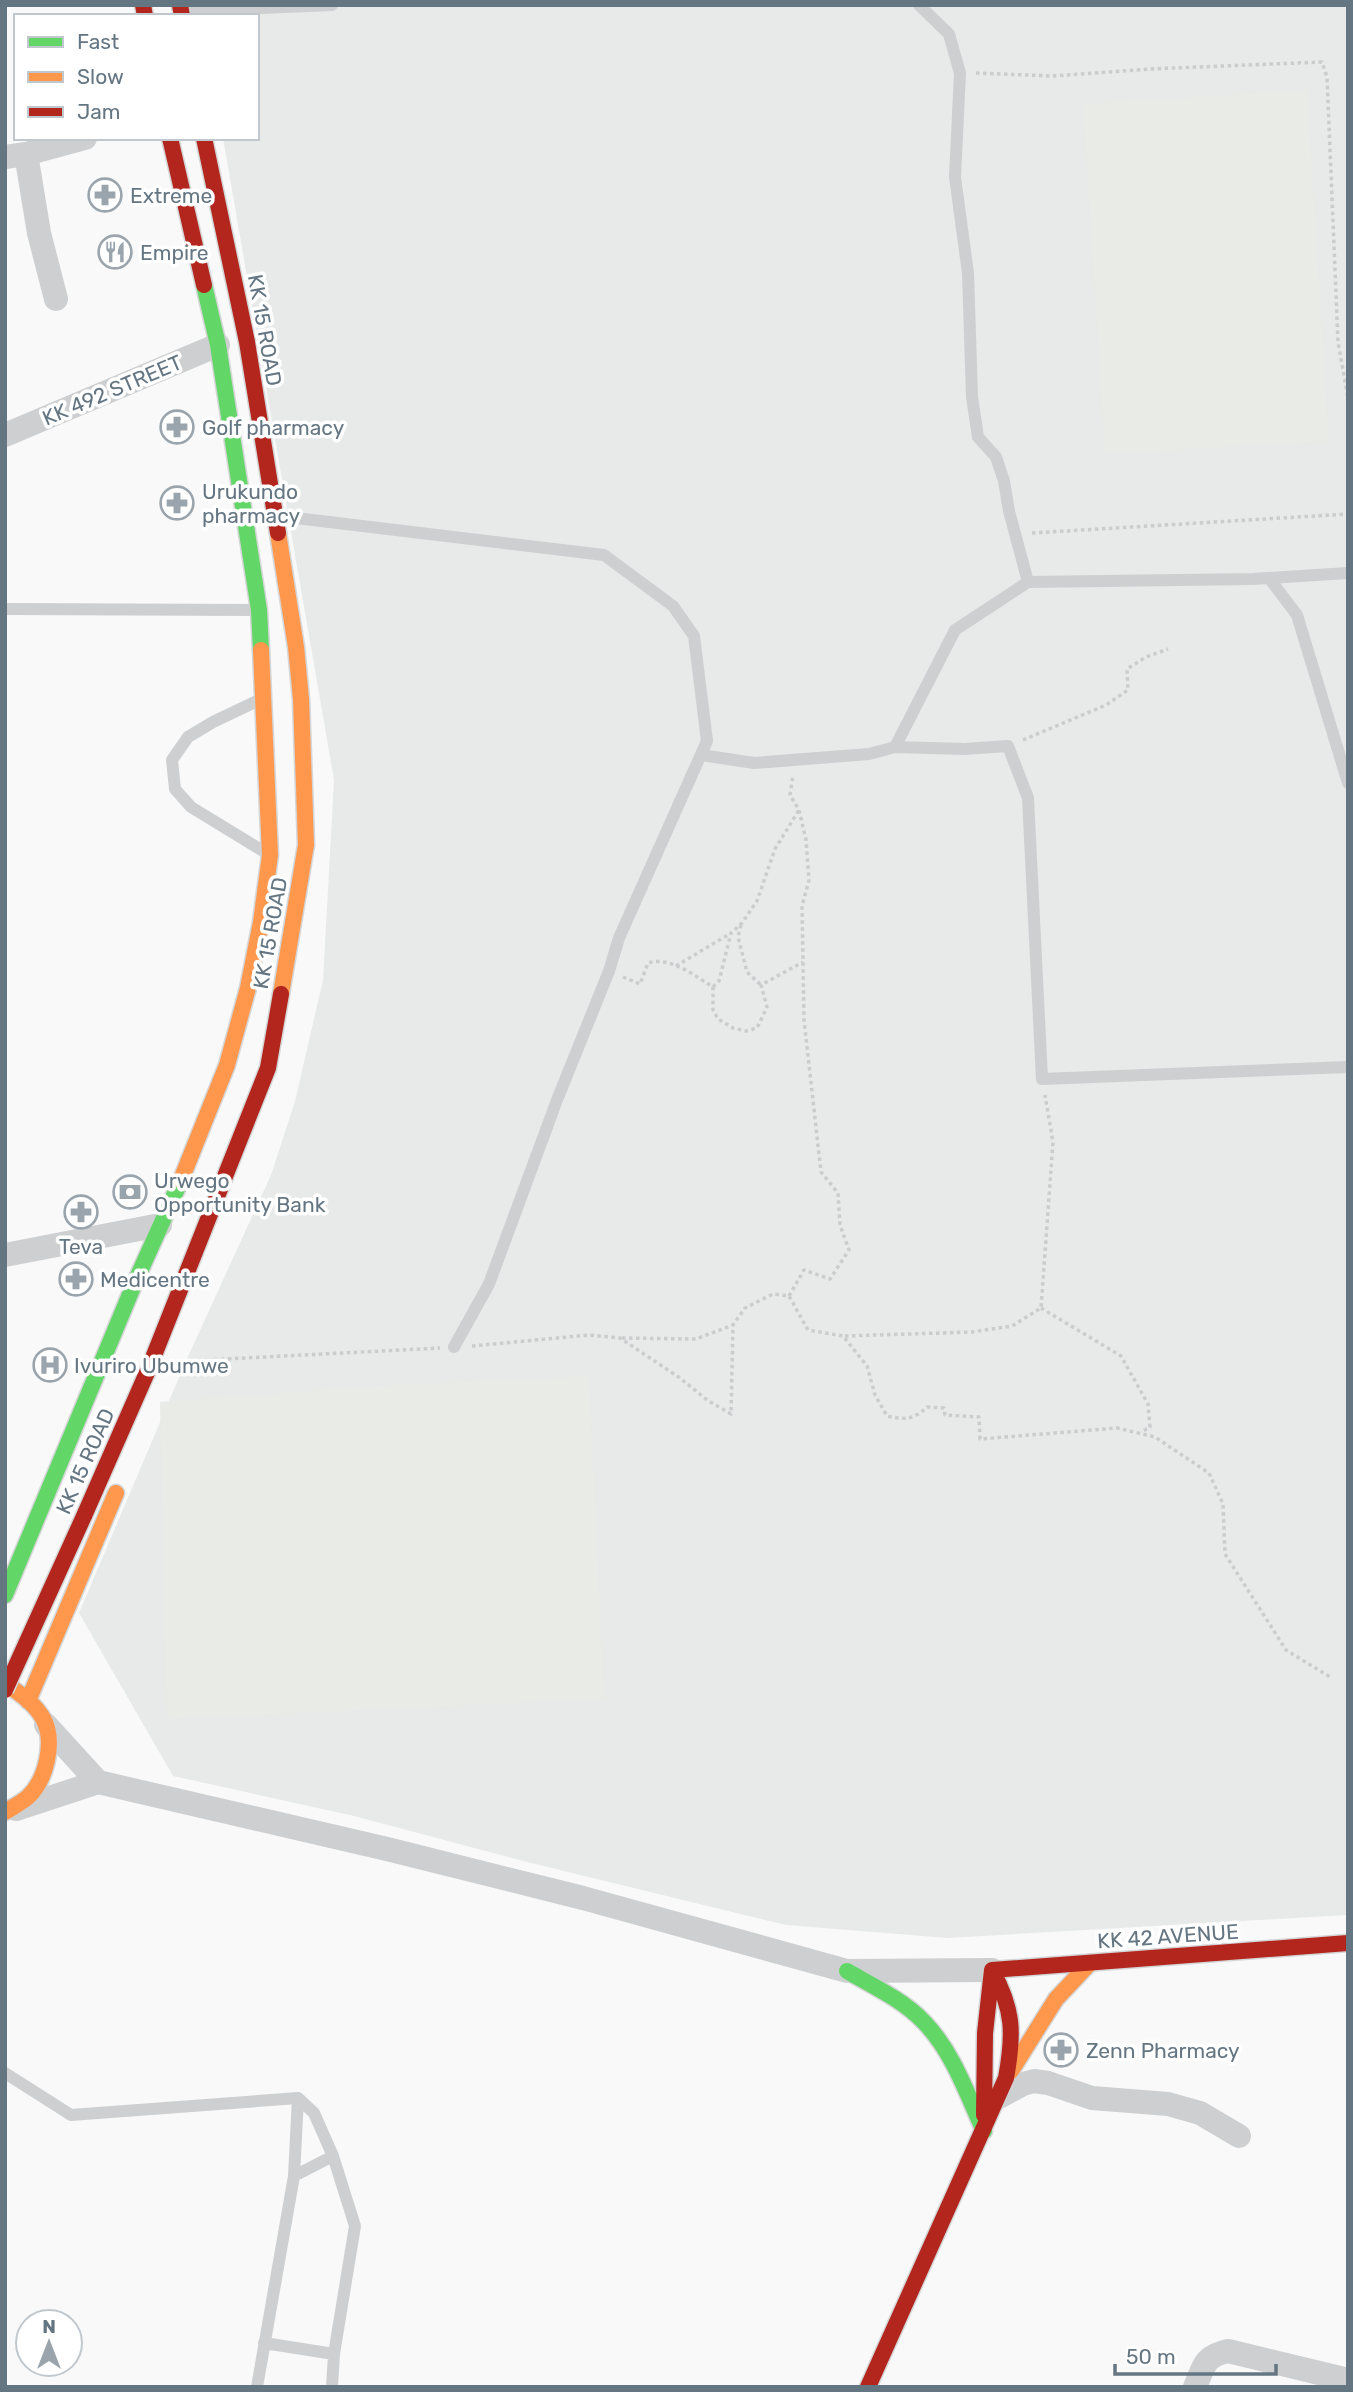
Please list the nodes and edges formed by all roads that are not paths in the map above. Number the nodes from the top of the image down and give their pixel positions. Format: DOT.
graph roads {
  1 [pos="332,5"];
  2 [pos="919,5"];
  3 [pos="181,11"];
  4 [pos="77,140"];
  5 [pos="170,140"];
  6 [pos="204,140"];
  7 [pos="15,156"];
  8 [pos="56,299"];
  9 [pos="218,345"];
  10 [pos="5,435"];
  11 [pos="275,516"];
  12 [pos="1348,573"];
  13 [pos="1269,578"];
  14 [pos="1028,582"];
  15 [pos="5,609"];
  16 [pos="259,610"];
  17 [pos="264,697"];
  18 [pos="895,747"];
  19 [pos="701,755"];
  20 [pos="1348,783"];
  21 [pos="270,855"];
  22 [pos="1348,1067"];
  23 [pos="217,1200"];
  24 [pos="160,1225"];
  25 [pos="5,1255"];
  26 [pos="208,1267"];
  27 [pos="116,1288"];
  28 [pos="454,1347"];
  29 [pos="120,1484"];
  30 [pos="5,1595"];
  31 [pos="5,1683"];
  32 [pos="5,1690"];
  33 [pos="28,1700"];
  34 [pos="46,1725"];
  35 [pos="98,1782"];
  36 [pos="5,1812"];
  37 [pos="1348,1943"];
  38 [pos="1090,1963"];
  39 [pos="992,1970"];
  40 [pos="847,1971"];
  41 [pos="5,2073"];
  42 [pos="1003,2088"];
  43 [pos="298,2098"];
  44 [pos="984,2131"];
  45 [pos="1239,2136"];
  46 [pos="333,2157"];
  47 [pos="294,2176"];
  48 [pos="264,2343"];
  49 [pos="334,2354"];
  50 [pos="1345,2379"];
  51 [pos="257,2387"];
  52 [pos="332,2387"];
  53 [pos="868,2387"];
  54 [pos="1195,2387"];
  1 -- 3 [label="lane"];
  2 -- 14 [label="lane"];
  4 -- 7 [label="street"];
  5 -- 9 [label="main road, KK 15 ROAD"];
  6 -- 11 [label="main road, KK 15 ROAD"];
  7 -- 8 [label="street"];
  9 -- 10 [label="street, KK 492 STREET"];
  9 -- 16 [label="main road, KK 15 ROAD"];
  11 -- 19 [label="lane"];
  11 -- 23 [label="main road, KK 15 ROAD"];
  12 -- 13 [label="lane"];
  13 -- 14 [label="lane"];
  13 -- 20 [label="lane"];
  14 -- 18 [label="lane"];
  15 -- 16 [label="lane"];
  16 -- 17 [label="main road, KK 15 ROAD"];
  17 -- 21 [label="main road, KK 15 ROAD"];
  17 -- 21 [label="lane"];
  18 -- 19 [label="lane"];
  18 -- 22 [label="lane"];
  19 -- 28 [label="lane"];
  21 -- 24 [label="main road, KK 15 ROAD"];
  23 -- 26 [label="main road"];
  23 -- 32 [label="main road, KK 15 ROAD, bridge"];
  24 -- 25 [label="street"];
  24 -- 27 [label="main road"];
  24 -- 30 [label="main road, KK 15 ROAD"];
  29 -- 33 [label="main road"];
  31 -- 33 [label="main road"];
  33 -- 34 [label="main road"];
  34 -- 35 [label="street"];
  34 -- 36 [label="main road"];
  35 -- 36 [label="street"];
  35 -- 40 [label="street"];
  37 -- 38 [label="main road, KK 42 AVENUE"];
  38 -- 39 [label="main road, KK 42 AVENUE"];
  38 -- 42 [label="main road"];
  39 -- 40 [label="street"];
  39 -- 42 [label="main road"];
  39 -- 44 [label="main road"];
  40 -- 44 [label="main road"];
  41 -- 43 [label="lane"];
  42 -- 44 [label="main road"];
  42 -- 45 [label="street"];
  43 -- 46 [label="lane"];
  43 -- 47 [label="lane"];
  44 -- 53 [label="main road"];
  46 -- 47 [label="lane"];
  46 -- 49 [label="lane"];
  47 -- 48 [label="lane"];
  48 -- 49 [label="lane"];
  48 -- 51 [label="lane"];
  49 -- 52 [label="lane"];
  50 -- 54 [label="street"];
}
